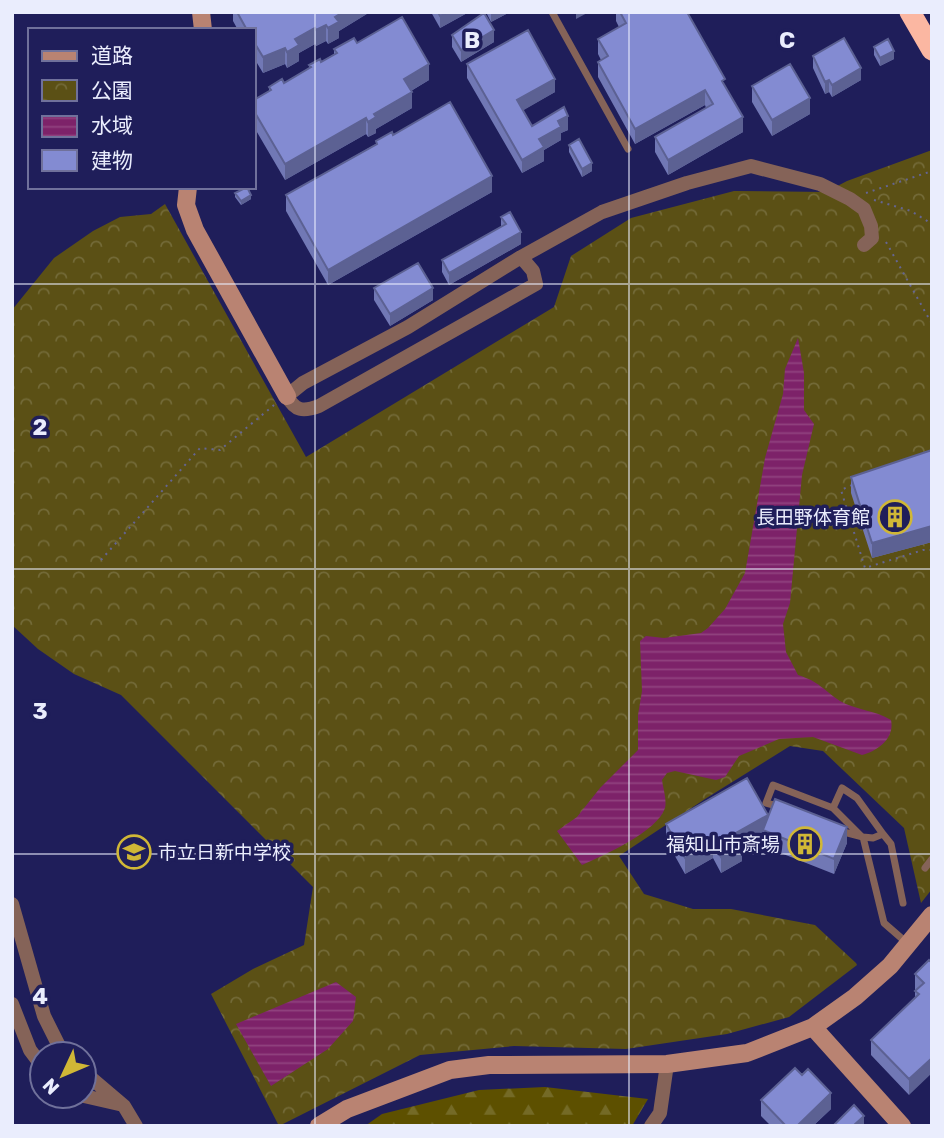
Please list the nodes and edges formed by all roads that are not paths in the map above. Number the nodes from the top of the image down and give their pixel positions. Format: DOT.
graph roads {
  1 [pos="552,12"];
  2 [pos="910,12"];
  3 [pos="926,12"];
  4 [pos="932,23"];
  5 [pos="932,50"];
  6 [pos="628,149"];
  7 [pos="188,189"];
  8 [pos="864,245"];
  9 [pos="521,257"];
  10 [pos="287,396"];
  11 [pos="786,808"];
  12 [pos="833,808"];
  13 [pos="835,829"];
  14 [pos="883,834"];
  15 [pos="863,838"];
  16 [pos="932,859"];
  17 [pos="925,868"];
  18 [pos="903,903"];
  19 [pos="12,904"];
  20 [pos="932,915"];
  21 [pos="908,944"];
  22 [pos="12,1004"];
  23 [pos="813,1027"];
  24 [pos="56,1040"];
  25 [pos="28,1045"];
  26 [pos="667,1064"];
  27 [pos="98,1084"];
  28 [pos="98,1099"];
  29 [pos="124,1105"];
  30 [pos="136,1126"];
  31 [pos="319,1126"];
  32 [pos="651,1126"];
  33 [pos="902,1126"];
  1 -- 6 [label="lane"];
  2 -- 5 [label="highway"];
  3 -- 4 [label="highway"];
  7 -- 10 [label="street"];
  8 -- 9 [label="street"];
  9 -- 10 [label="street"];
  9 -- 10 [label="street"];
  11 -- 12 [label="lane"];
  12 -- 14 [label="lane"];
  12 -- 15 [label="lane"];
  13 -- 15 [label="lane"];
  14 -- 15 [label="lane"];
  14 -- 18 [label="lane"];
  15 -- 21 [label="lane"];
  16 -- 17 [label="lane"];
  19 -- 24 [label="street"];
  20 -- 21 [label="street"];
  21 -- 23 [label="street"];
  22 -- 25 [label="street"];
  23 -- 26 [label="street"];
  23 -- 33 [label="street"];
  26 -- 31 [label="street"];
  26 -- 32 [label="street"];
  27 -- 29 [label="street"];
  28 -- 29 [label="street"];
  29 -- 30 [label="street"];
}
